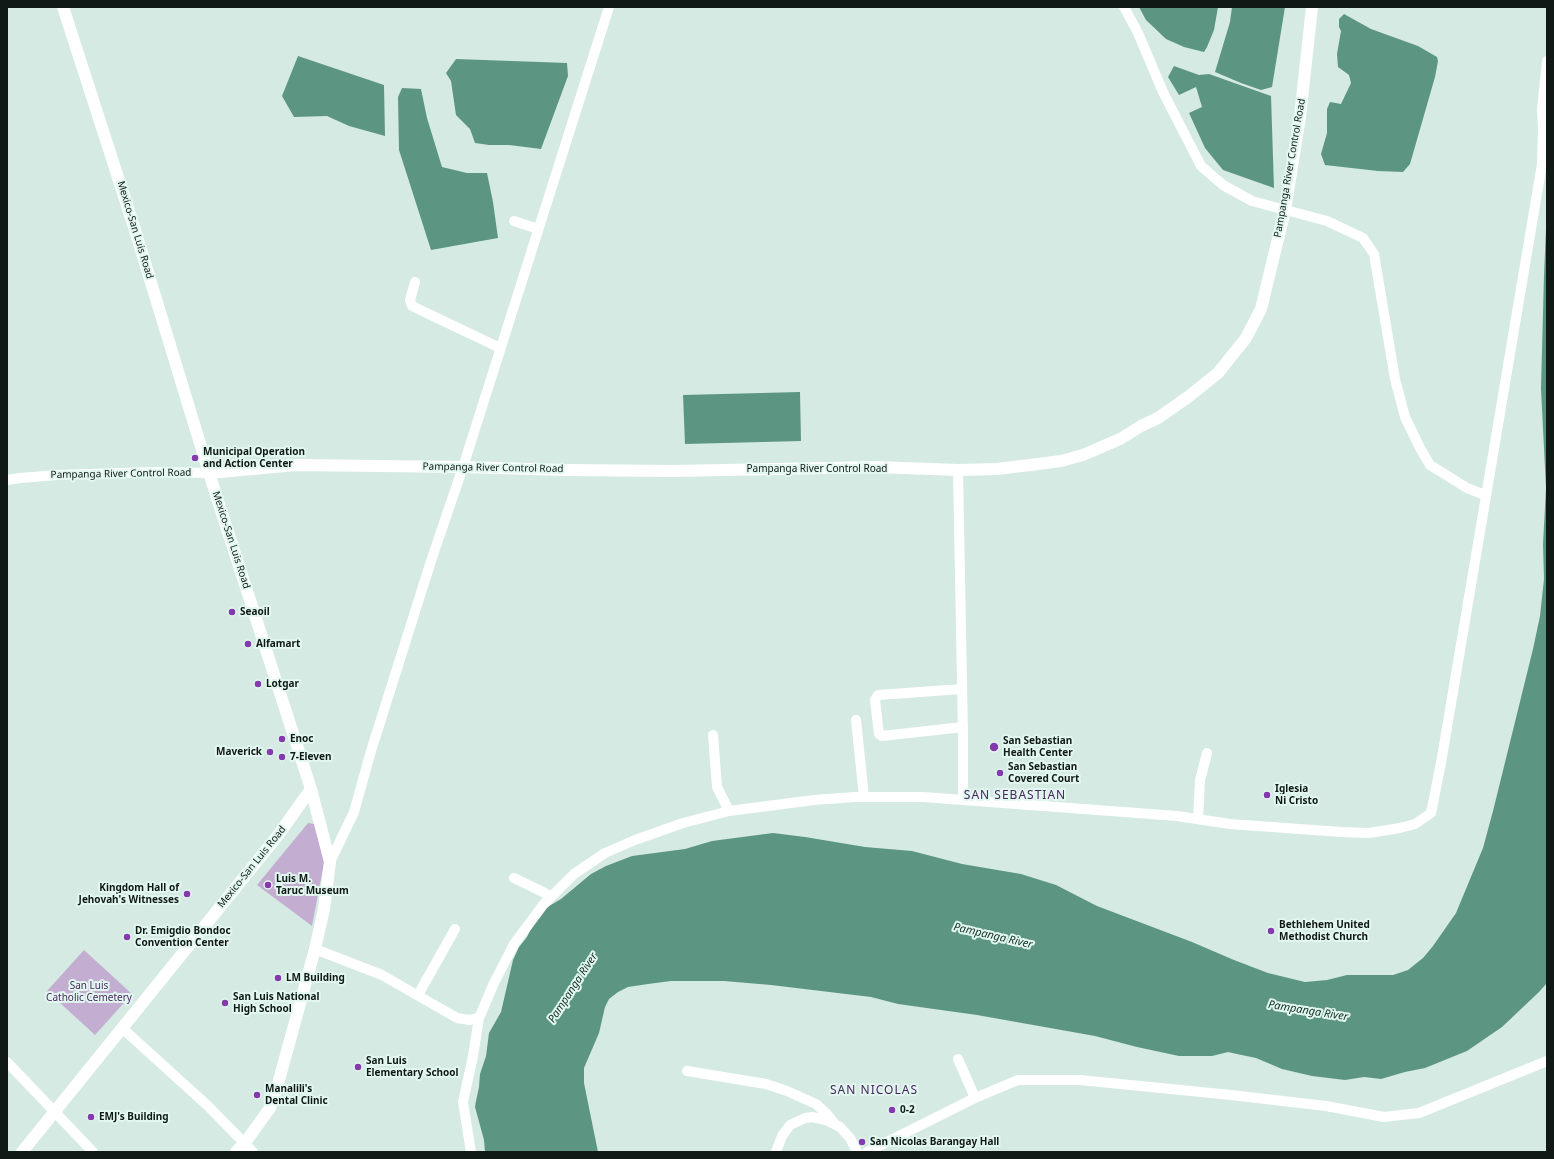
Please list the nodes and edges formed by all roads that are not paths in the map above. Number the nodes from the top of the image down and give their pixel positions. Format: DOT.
graph roads {
  1 [pos="63,7"];
  2 [pos="609,7"];
  3 [pos="1124,7"];
  4 [pos="1312,7"];
  5 [pos="1547,61"];
  6 [pos="1285,210"];
  7 [pos="514,221"];
  8 [pos="538,229"];
  9 [pos="415,282"];
  10 [pos="500,348"];
  11 [pos="463,467"];
  12 [pos="958,470"];
  13 [pos="209,473"];
  14 [pos="7,480"];
  15 [pos="1485,495"];
  16 [pos="962,689"];
  17 [pos="856,720"];
  18 [pos="963,727"];
  19 [pos="714,735"];
  20 [pos="1207,753"];
  21 [pos="311,789"];
  22 [pos="864,797"];
  23 [pos="963,800"];
  24 [pos="729,811"];
  25 [pos="1198,819"];
  26 [pos="330,862"];
  27 [pos="514,878"];
  28 [pos="551,896"];
  29 [pos="455,929"];
  30 [pos="315,949"];
  31 [pos="418,995"];
  32 [pos="479,1018"];
  33 [pos="122,1028"];
  34 [pos="958,1059"];
  35 [pos="1547,1061"];
  36 [pos="7,1062"];
  37 [pos="687,1071"];
  38 [pos="975,1098"];
  39 [pos="55,1112"];
  40 [pos="834,1123"];
  41 [pos="244,1149"];
  42 [pos="22,1152"];
  43 [pos="93,1152"];
  44 [pos="471,1152"];
  45 [pos="776,1152"];
  46 [pos="857,1152"];
  47 [pos="866,1152"];
  1 -- 13 [label="main road, Mexico-San Luis Road"];
  2 -- 8 [label="street"];
  3 -- 6 [label="street"];
  4 -- 6 [label="main road, Pampanga River Control Road"];
  5 -- 15 [label="street"];
  6 -- 12 [label="main road, Pampanga River Control Road"];
  6 -- 15 [label="street"];
  7 -- 8 [label="street"];
  8 -- 10 [label="street"];
  9 -- 10 [label="street"];
  10 -- 11 [label="street"];
  11 -- 12 [label="main road, Pampanga River Control Road"];
  11 -- 13 [label="main road, Pampanga River Control Road"];
  11 -- 26 [label="street"];
  12 -- 16 [label="street"];
  13 -- 14 [label="street, Pampanga River Control Road"];
  13 -- 21 [label="main road, Mexico-San Luis Road"];
  15 -- 25 [label="street"];
  16 -- 18 [label="street"];
  16 -- 18 [label="street"];
  17 -- 22 [label="street"];
  18 -- 23 [label="street"];
  19 -- 24 [label="street"];
  20 -- 25 [label="street"];
  21 -- 26 [label="main road"];
  21 -- 33 [label="main road, Mexico-San Luis Road"];
  22 -- 23 [label="street"];
  22 -- 24 [label="street"];
  23 -- 25 [label="street"];
  24 -- 28 [label="street"];
  26 -- 30 [label="main road"];
  27 -- 28 [label="street"];
  28 -- 32 [label="street"];
  29 -- 31 [label="street"];
  30 -- 31 [label="street"];
  30 -- 41 [label="main road"];
  31 -- 32 [label="street"];
  32 -- 44 [label="street"];
  33 -- 39 [label="main road, Mexico-San Luis Road"];
  33 -- 41 [label="street"];
  34 -- 38 [label="street"];
  35 -- 38 [label="street"];
  36 -- 39 [label="street"];
  37 -- 40 [label="street"];
  38 -- 47 [label="street"];
  39 -- 42 [label="main road, Mexico-San Luis Road"];
  39 -- 43 [label="street"];
  40 -- 45 [label="street"];
  40 -- 46 [label="street"];
}
